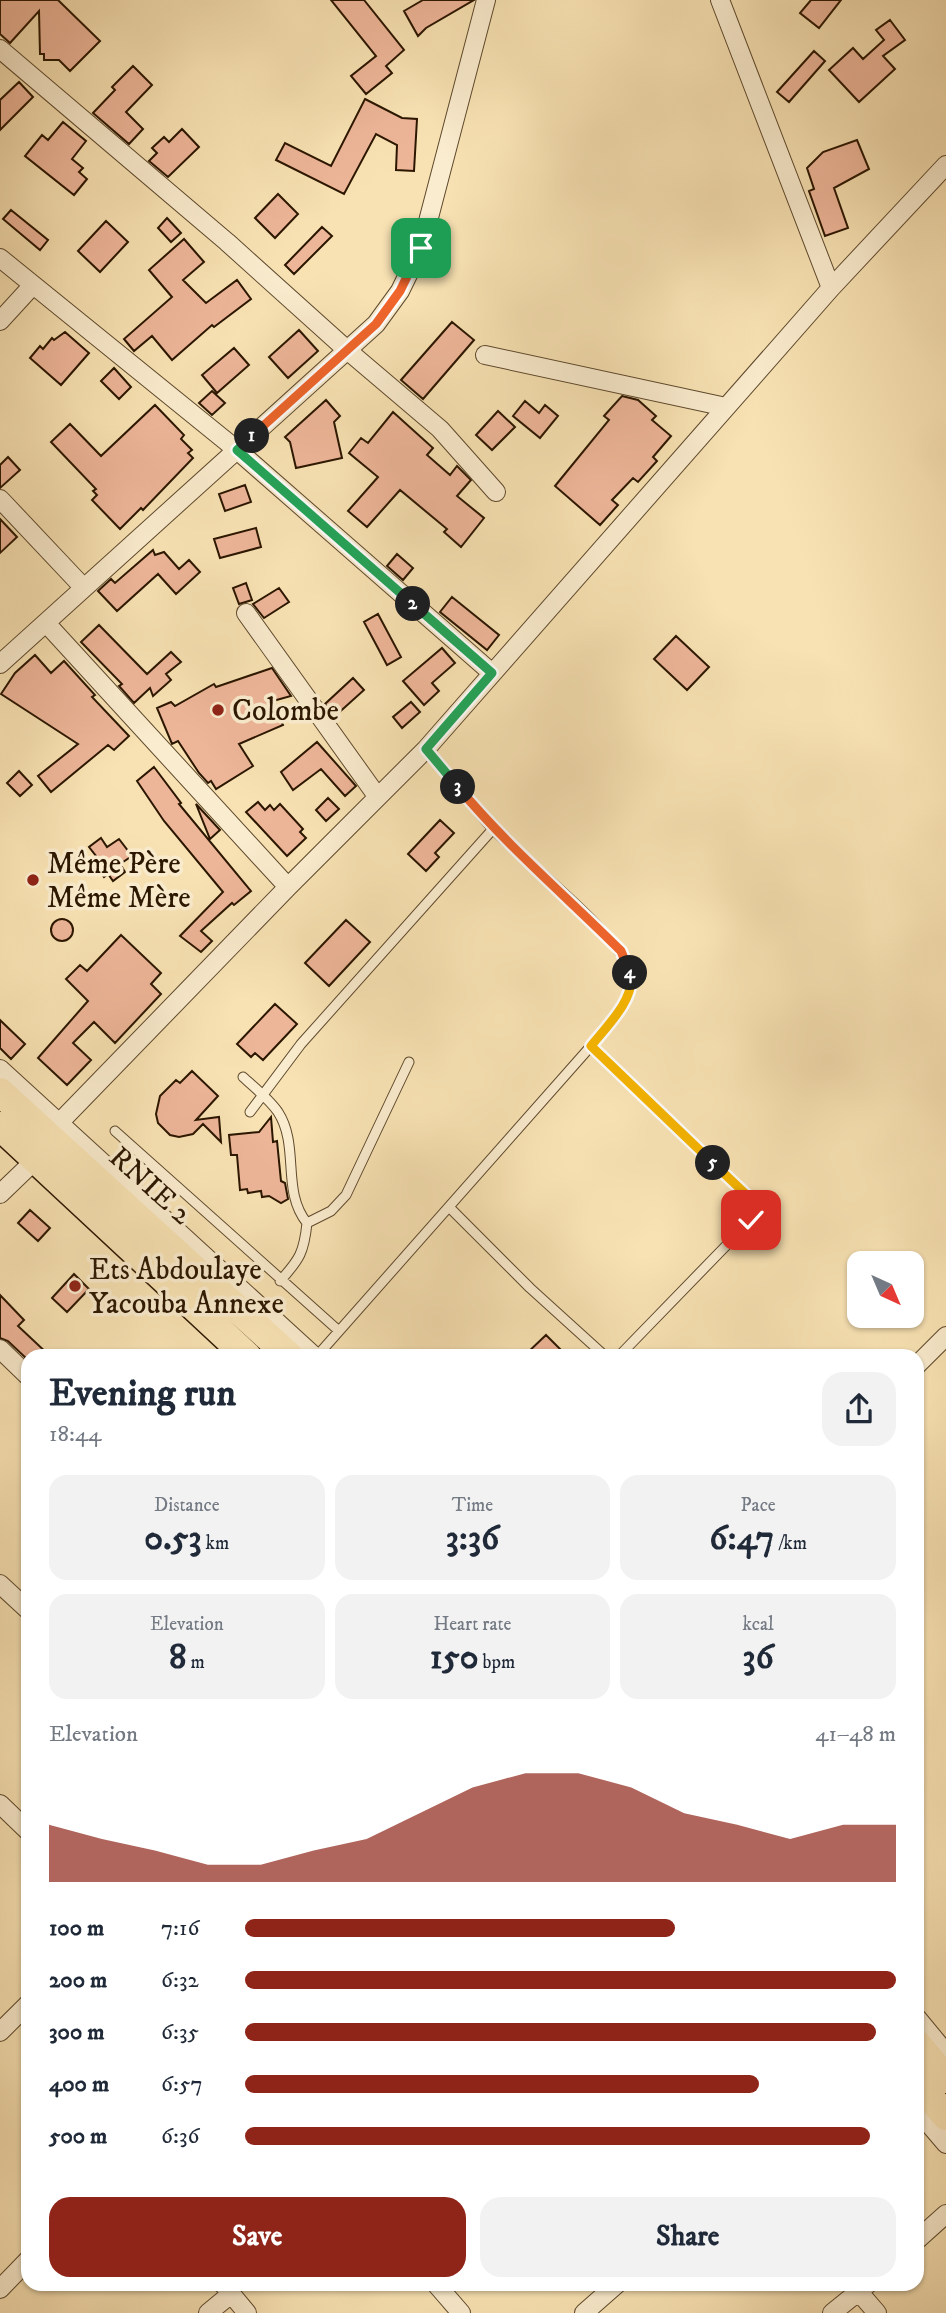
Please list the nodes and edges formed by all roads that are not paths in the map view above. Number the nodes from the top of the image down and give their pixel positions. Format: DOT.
graph roads {
  1 [pos="486,0"];
  2 [pos="720,0"];
  3 [pos="0,49"];
  4 [pos="946,165"];
  5 [pos="0,258"];
  6 [pos="33,285"];
  7 [pos="831,288"];
  8 [pos="0,321"];
  9 [pos="347,350"];
  10 [pos="485,355"];
  11 [pos="726,407"];
  12 [pos="237,450"];
  13 [pos="496,492"];
  14 [pos="0,499"];
  15 [pos="84,588"];
  16 [pos="246,613"];
  17 [pos="46,623"];
  18 [pos="0,664"];
  19 [pos="492,673"];
  20 [pos="426,749"];
  21 [pos="377,796"];
  22 [pos="493,829"];
  23 [pos="288,887"];
  24 [pos="591,1046"];
  25 [pos="409,1062"];
  26 [pos="0,1069"];
  27 [pos="243,1077"];
  28 [pos="0,1092"];
  29 [pos="264,1095"];
  30 [pos="250,1112"];
  31 [pos="59,1123"];
  32 [pos="0,1125"];
  33 [pos="115,1131"];
  34 [pos="0,1143"];
  35 [pos="27,1168"];
  36 [pos="0,1194"];
  37 [pos="449,1207"];
  38 [pos="307,1223"];
  39 [pos="280,1281"];
  40 [pos="339,1331"];
  41 [pos="946,1336"];
  42 [pos="0,1349"];
  43 [pos="221,1349"];
  44 [pos="240,1349"];
  45 [pos="281,1349"];
  46 [pos="308,1349"];
  47 [pos="322,1349"];
  48 [pos="597,1349"];
  49 [pos="626,1349"];
  50 [pos="924,1358"];
  51 [pos="21,1369"];
  52 [pos="0,1584"];
  53 [pos="21,1604"];
  54 [pos="0,1804"];
  55 [pos="21,1824"];
  56 [pos="21,2011"];
  57 [pos="924,2026"];
  58 [pos="0,2032"];
  59 [pos="924,2053"];
  60 [pos="946,2053"];
  61 [pos="946,2079"];
  62 [pos="926,2118"];
  63 [pos="946,2144"];
  64 [pos="946,2214"];
  65 [pos="924,2234"];
  66 [pos="21,2267"];
  67 [pos="0,2289"];
  68 [pos="225,2291"];
  69 [pos="229,2291"];
  70 [pos="442,2291"];
  71 [pos="609,2291"];
  72 [pos="855,2291"];
  73 [pos="863,2291"];
  74 [pos="208,2313"];
  75 [pos="247,2313"];
  76 [pos="461,2313"];
  77 [pos="584,2313"];
  78 [pos="832,2313"];
  79 [pos="877,2313"];
  1 -- 9 [label="street"];
  2 -- 7 [label="street"];
  3 -- 9 [label="street"];
  4 -- 7 [label="street"];
  5 -- 6 [label="street"];
  6 -- 8 [label="street"];
  6 -- 12 [label="street"];
  7 -- 11 [label="street"];
  9 -- 12 [label="street"];
  9 -- 13 [label="street"];
  10 -- 11 [label="street"];
  11 -- 19 [label="street"];
  12 -- 15 [label="street"];
  12 -- 19 [label="street"];
  14 -- 15 [label="street"];
  15 -- 17 [label="street"];
  16 -- 21 [label="street"];
  17 -- 18 [label="street"];
  17 -- 23 [label="street"];
  19 -- 20 [label="street"];
  20 -- 21 [label="street"];
  20 -- 22 [label="lane"];
  21 -- 23 [label="street"];
  22 -- 24 [label="lane"];
  22 -- 29 [label="lane"];
  23 -- 31 [label="street"];
  24 -- 37 [label="lane"];
  24 -- 49 [label="lane"];
  25 -- 38 [label="lane"];
  26 -- 31 [label="street"];
  27 -- 29 [label="lane"];
  28 -- 45 [label="highway, RNIE 2 / RNIE 2"];
  29 -- 30 [label="lane"];
  29 -- 38 [label="lane"];
  31 -- 46 [label="street"];
  32 -- 44 [label="highway, RNIE 2 / RNIE 2"];
  33 -- 39 [label="lane"];
  34 -- 35 [label="street"];
  35 -- 36 [label="street"];
  35 -- 43 [label="street"];
  37 -- 40 [label="lane"];
  37 -- 48 [label="lane"];
  38 -- 39 [label="lane"];
  39 -- 40 [label="lane"];
  40 -- 47 [label="lane"];
  41 -- 50 [label="street"];
  42 -- 51 [label="street"];
  52 -- 53 [label="street"];
  54 -- 55 [label="street"];
  56 -- 58 [label="street"];
  57 -- 60 [label="street"];
  59 -- 61 [label="highway"];
  62 -- 63 [label="street"];
  64 -- 65 [label="street"];
  66 -- 67 [label="street"];
  68 -- 74 [label="street"];
  69 -- 75 [label="street"];
  70 -- 76 [label="street"];
  71 -- 77 [label="street"];
  72 -- 78 [label="street"];
  73 -- 79 [label="street"];
}
